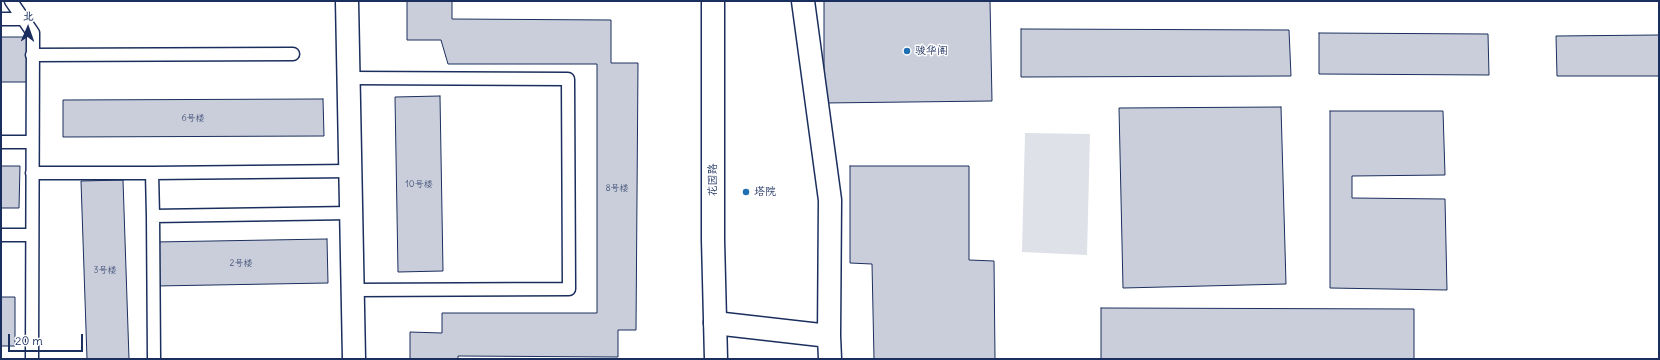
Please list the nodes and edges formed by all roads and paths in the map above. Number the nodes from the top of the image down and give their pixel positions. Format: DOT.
graph roads {
  1 [pos="11,1"];
  2 [pos="347,1"];
  3 [pos="713,1"];
  4 [pos="803,1"];
  5 [pos="1,19"];
  6 [pos="23,19"];
  7 [pos="293,54"];
  8 [pos="32,55"];
  9 [pos="349,78"];
  10 [pos="1,142"];
  11 [pos="32,142"];
  12 [pos="351,171"];
  13 [pos="32,173"];
  14 [pos="152,173"];
  15 [pos="352,213"];
  16 [pos="153,216"];
  17 [pos="1,235"];
  18 [pos="31,236"];
  19 [pos="353,290"];
  20 [pos="715,323"];
  21 [pos="829,336"];
  22 [pos="32,359"];
  23 [pos="154,359"];
  24 [pos="354,359"];
  25 [pos="716,359"];
  26 [pos="830,359"];
  1 -- 6 [label="lane"];
  2 -- 9 [label="street"];
  3 -- 20 [label="street, 花园路"];
  4 -- 21 [label="street"];
  5 -- 6 [label="lane"];
  6 -- 8 [label="lane"];
  7 -- 8 [label="lane"];
  8 -- 11 [label="lane"];
  9 -- 12 [label="street"];
  9 -- 19 [label="lane"];
  10 -- 11 [label="lane"];
  11 -- 13 [label="lane"];
  12 -- 14 [label="lane"];
  12 -- 15 [label="street"];
  13 -- 14 [label="lane"];
  13 -- 18 [label="lane"];
  14 -- 16 [label="lane"];
  15 -- 16 [label="lane"];
  15 -- 19 [label="street"];
  16 -- 23 [label="lane"];
  17 -- 18 [label="lane"];
  18 -- 22 [label="lane"];
  19 -- 24 [label="street"];
  20 -- 21 [label="street"];
  20 -- 25 [label="street, 花园路"];
  21 -- 26 [label="street"];
}
